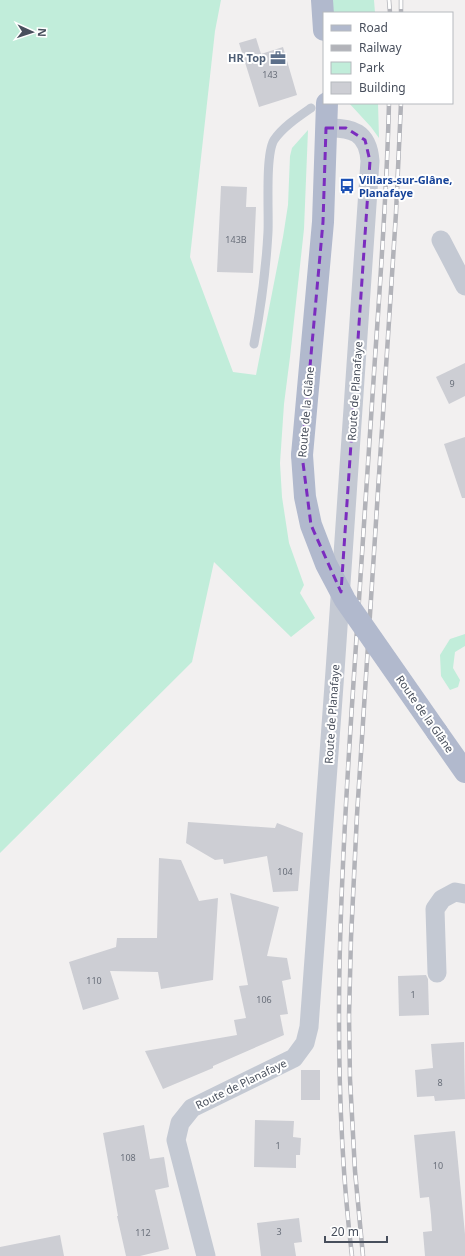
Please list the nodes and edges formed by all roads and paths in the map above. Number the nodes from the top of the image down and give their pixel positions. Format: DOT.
graph roads {
  1 [pos="322,0"];
  2 [pos="323,15"];
  3 [pos="319,105"];
  4 [pos="326,128"];
  5 [pos="441,240"];
  6 [pos="465,286"];
  7 [pos="254,344"];
  8 [pos="465,772"];
  9 [pos="465,894"];
  10 [pos="437,973"];
  11 [pos="206,1256"];
  1 -- 2 [label="main road"];
  3 -- 4 [label="main road, Route de la Glâne"];
  3 -- 7 [label="lane"];
  4 -- 8 [label="main road, Route de la Glâne, bridge"];
  4 -- 11 [label="street, Route de Planafaye"];
  5 -- 6 [label="street"];
  9 -- 10 [label="street"];
}
